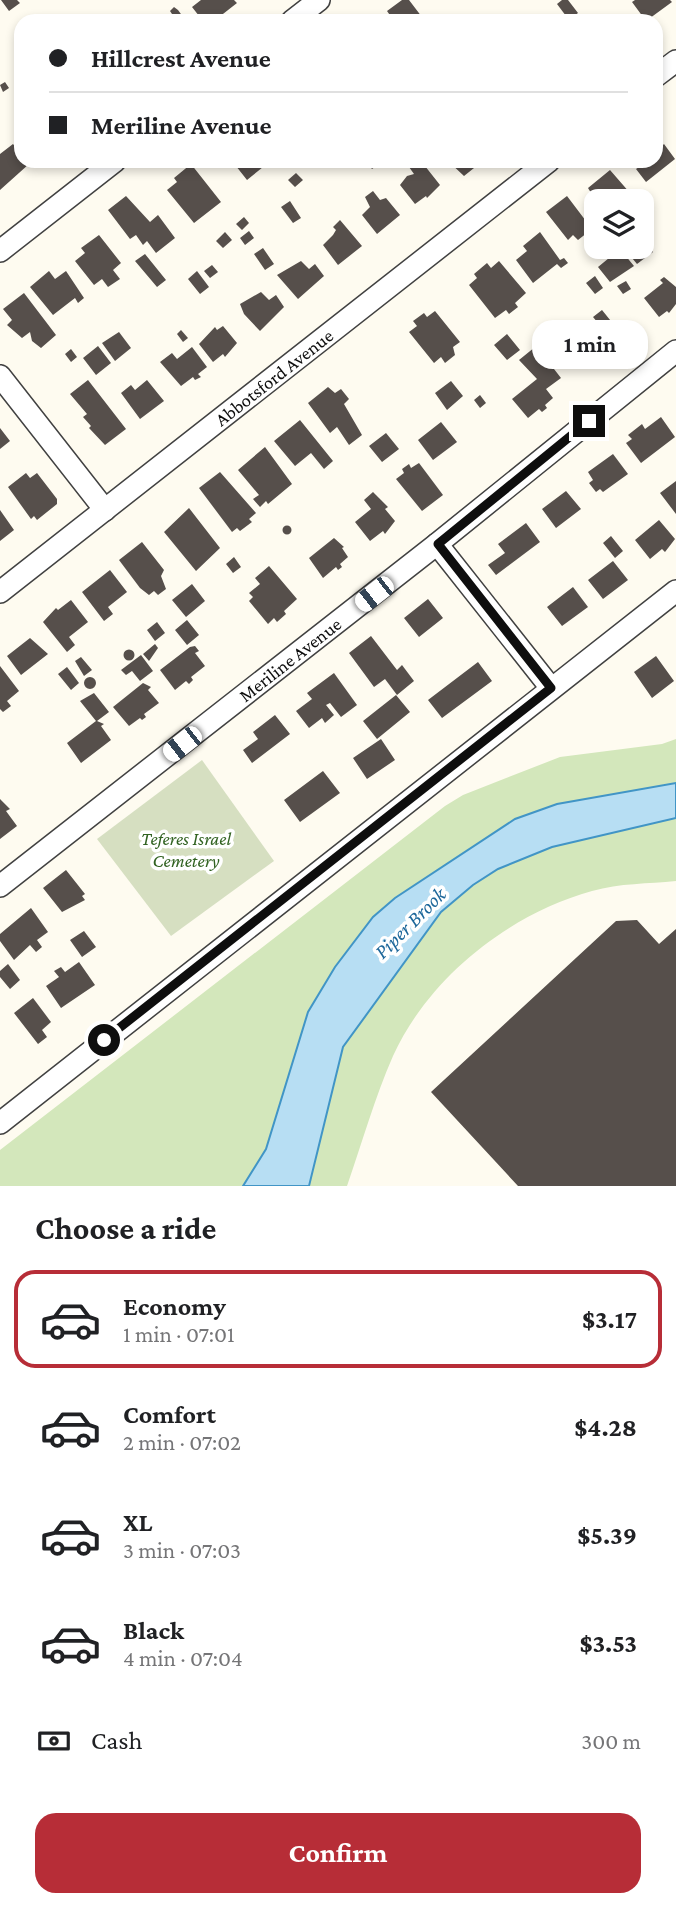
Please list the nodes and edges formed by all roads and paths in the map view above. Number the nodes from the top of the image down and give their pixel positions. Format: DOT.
graph roads {
  1 [pos="319,0"];
  2 [pos="301,14"];
  3 [pos="106,168"];
  4 [pos="540,168"];
  5 [pos="0,251"];
  6 [pos="676,351"];
  7 [pos="0,376"];
  8 [pos="106,510"];
  9 [pos="438,544"];
  10 [pos="676,591"];
  11 [pos="0,592"];
  12 [pos="551,688"];
  13 [pos="0,886"];
  14 [pos="0,1123"];
  1 -- 2 [label="street"];
  3 -- 5 [label="street"];
  4 -- 8 [label="street, Abbotsford Avenue"];
  6 -- 9 [label="street, Meriline Avenue"];
  7 -- 8 [label="street"];
  8 -- 11 [label="street, Abbotsford Avenue"];
  9 -- 12 [label="street"];
  9 -- 13 [label="street, Meriline Avenue"];
  10 -- 12 [label="street"];
  12 -- 14 [label="street"];
}
